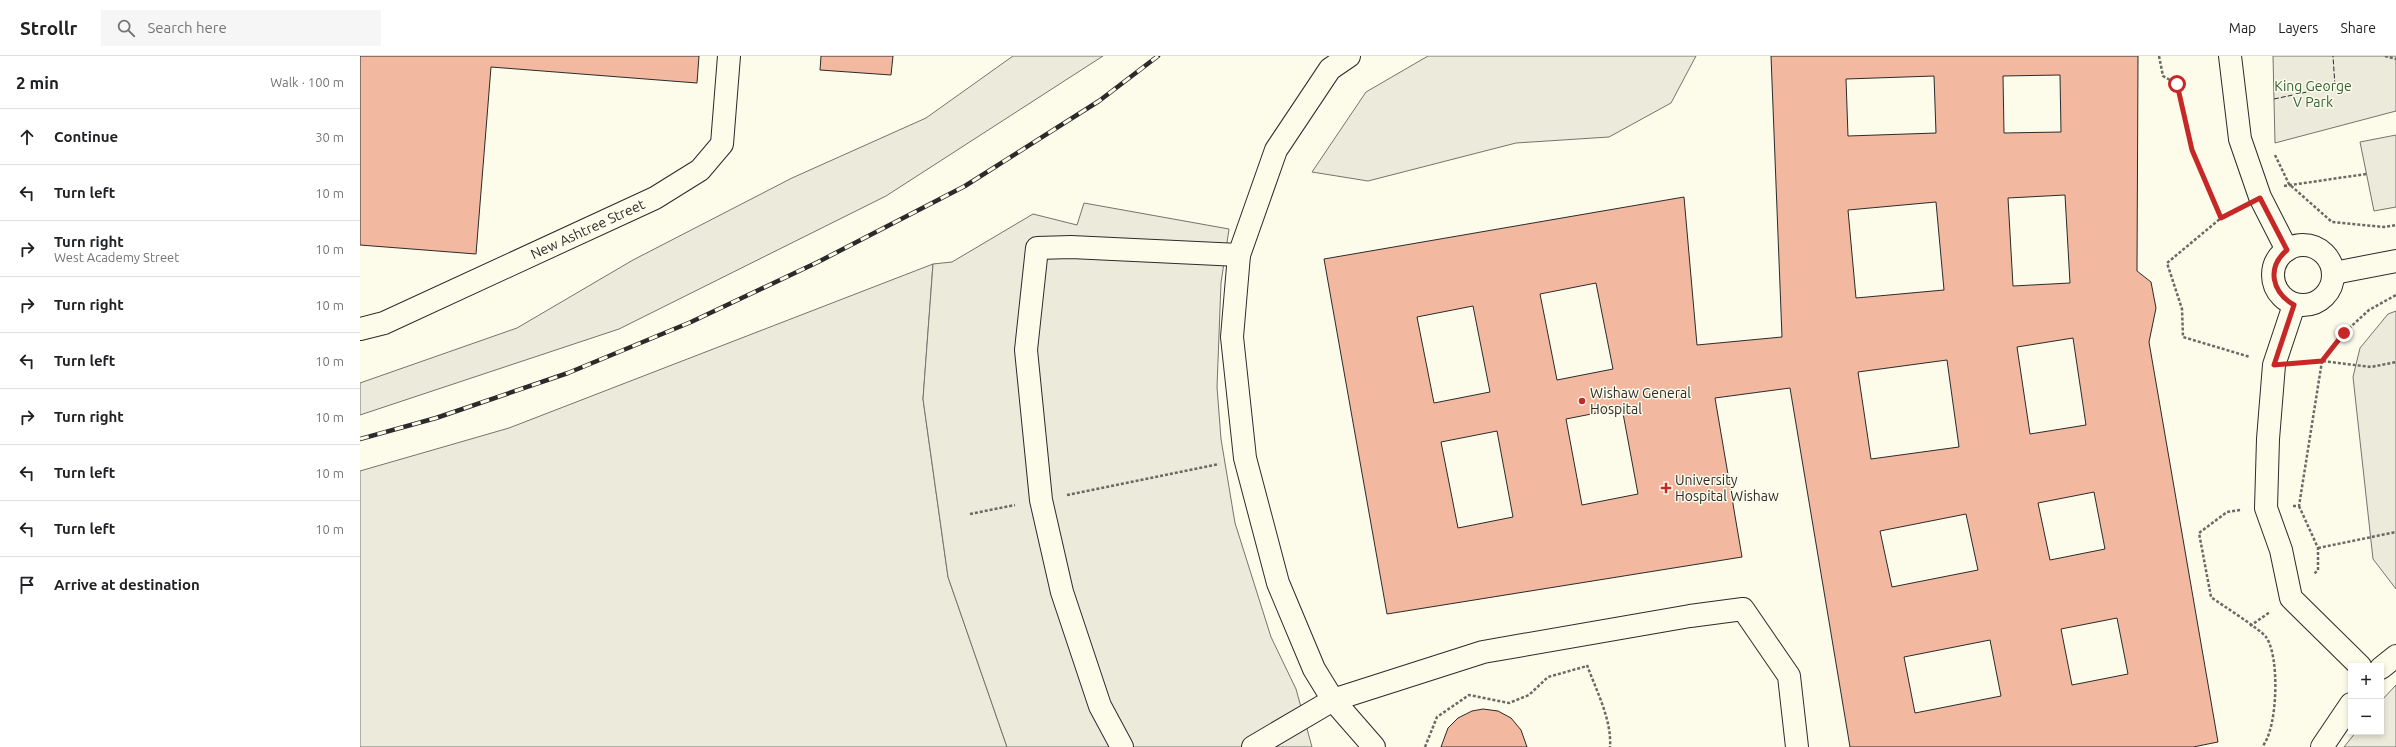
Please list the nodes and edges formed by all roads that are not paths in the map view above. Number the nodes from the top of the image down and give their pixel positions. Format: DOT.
graph roads {
  1 [pos="728,56"];
  2 [pos="1349,56"];
  3 [pos="2230,56"];
  4 [pos="2287,250"];
  5 [pos="1239,255"];
  6 [pos="2396,261"];
  7 [pos="2334,273"];
  8 [pos="2294,305"];
  9 [pos="360,329"];
  10 [pos="2396,656"];
  11 [pos="2357,663"];
  12 [pos="2384,666"];
  13 [pos="1333,700"];
  14 [pos="2348,708"];
  15 [pos="1122,747"];
  16 [pos="1253,747"];
  17 [pos="1374,747"];
  18 [pos="1798,747"];
  19 [pos="2322,747"];
  1 -- 9 [label="lane, New Ashtree Street"];
  2 -- 5 [label="lane"];
  3 -- 4 [label="lane"];
  4 -- 7 [label="lane"];
  4 -- 8 [label="lane"];
  5 -- 13 [label="lane"];
  5 -- 15 [label="lane"];
  6 -- 7 [label="lane"];
  7 -- 8 [label="lane"];
  8 -- 11 [label="lane"];
  10 -- 12 [label="lane"];
  13 -- 16 [label="lane"];
  13 -- 17 [label="lane"];
  13 -- 18 [label="lane"];
  14 -- 19 [label="lane"];
}
